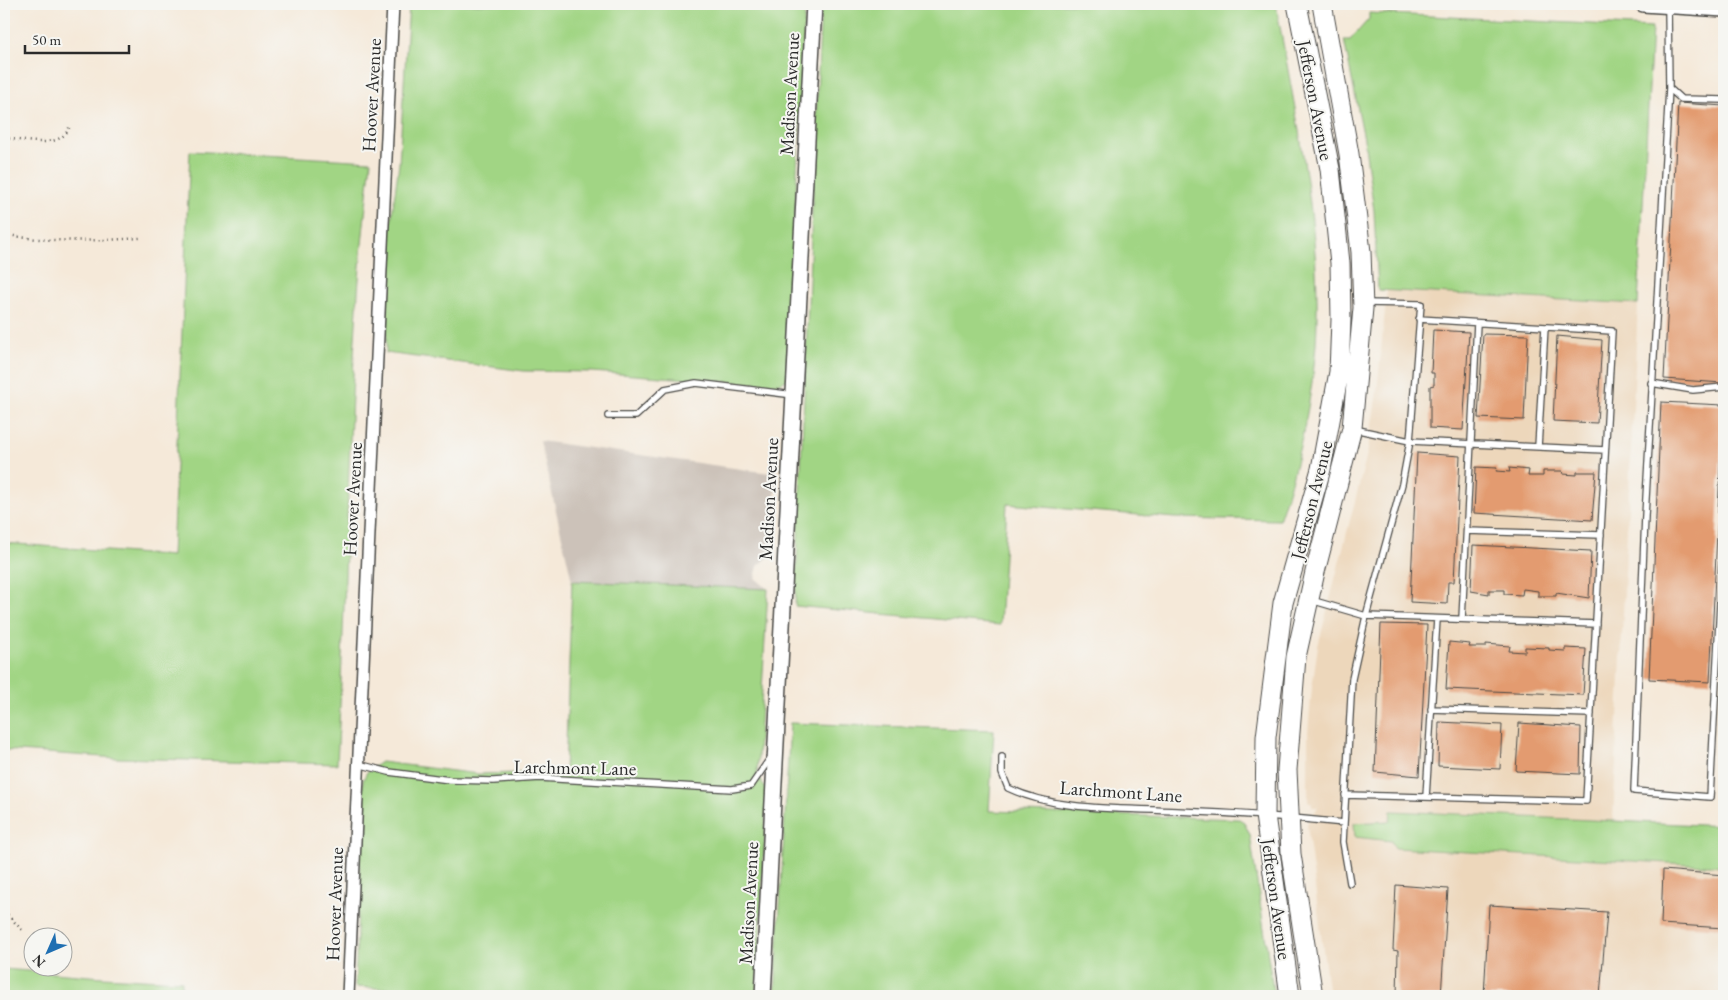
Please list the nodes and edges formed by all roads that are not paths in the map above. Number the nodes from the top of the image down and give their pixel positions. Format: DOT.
graph roads {
  1 [pos="393,4"];
  2 [pos="814,4"];
  3 [pos="1297,4"];
  4 [pos="1322,4"];
  5 [pos="1643,4"];
  6 [pos="1668,5"];
  7 [pos="1724,9"];
  8 [pos="1668,88"];
  9 [pos="1724,100"];
  10 [pos="1363,303"];
  11 [pos="1341,320"];
  12 [pos="1420,320"];
  13 [pos="1477,323"];
  14 [pos="1545,327"];
  15 [pos="1651,383"];
  16 [pos="1724,387"];
  17 [pos="794,395"];
  18 [pos="608,416"];
  19 [pos="1352,428"];
  20 [pos="1410,441"];
  21 [pos="1471,444"];
  22 [pos="1538,447"];
  23 [pos="1605,450"];
  24 [pos="1724,524"];
  25 [pos="1467,531"];
  26 [pos="1601,536"];
  27 [pos="1309,600"];
  28 [pos="1366,616"];
  29 [pos="1437,619"];
  30 [pos="1462,619"];
  31 [pos="1596,624"];
  32 [pos="1432,709"];
  33 [pos="1591,714"];
  34 [pos="776,751"];
  35 [pos="1002,757"];
  36 [pos="358,764"];
  37 [pos="1346,795"];
  38 [pos="1426,797"];
  39 [pos="1266,815"];
  40 [pos="1289,817"];
  41 [pos="1344,823"];
  42 [pos="1350,883"];
  43 [pos="348,996"];
  44 [pos="763,996"];
  45 [pos="1290,996"];
  46 [pos="1312,996"];
  1 -- 36 [label="street, Hoover Avenue"];
  2 -- 17 [label="street, Madison Avenue"];
  3 -- 11 [label="main road, Jefferson Avenue"];
  4 -- 10 [label="main road, Jefferson Avenue"];
  5 -- 6 [label="street"];
  6 -- 7 [label="street"];
  6 -- 8 [label="lane"];
  8 -- 9 [label="lane"];
  8 -- 15 [label="lane"];
  10 -- 12 [label="lane"];
  10 -- 19 [label="main road, Jefferson Avenue"];
  11 -- 19 [label="main road"];
  11 -- 39 [label="main road, Jefferson Avenue"];
  12 -- 13 [label="lane"];
  12 -- 20 [label="lane"];
  13 -- 14 [label="lane"];
  13 -- 21 [label="lane"];
  14 -- 22 [label="lane"];
  14 -- 23 [label="lane"];
  15 -- 16 [label="lane"];
  15 -- 24 [label="lane"];
  17 -- 18 [label="lane"];
  17 -- 34 [label="street, Madison Avenue"];
  19 -- 20 [label="lane"];
  19 -- 27 [label="main road, Jefferson Avenue"];
  20 -- 21 [label="lane"];
  20 -- 28 [label="lane"];
  21 -- 22 [label="lane"];
  21 -- 25 [label="lane"];
  22 -- 23 [label="lane"];
  23 -- 26 [label="lane"];
  25 -- 26 [label="lane"];
  25 -- 30 [label="lane"];
  26 -- 31 [label="lane"];
  27 -- 28 [label="lane"];
  27 -- 40 [label="main road, Jefferson Avenue"];
  28 -- 29 [label="lane"];
  28 -- 37 [label="lane"];
  29 -- 30 [label="lane"];
  29 -- 32 [label="lane"];
  30 -- 31 [label="lane"];
  31 -- 33 [label="lane"];
  32 -- 33 [label="lane"];
  32 -- 38 [label="lane"];
  33 -- 38 [label="lane"];
  34 -- 36 [label="lane, Larchmont Lane"];
  34 -- 44 [label="street, Madison Avenue"];
  35 -- 39 [label="lane, Larchmont Lane"];
  36 -- 43 [label="street, Hoover Avenue"];
  37 -- 38 [label="lane"];
  37 -- 41 [label="lane"];
  39 -- 40 [label="lane"];
  39 -- 45 [label="main road, Jefferson Avenue"];
  40 -- 41 [label="lane"];
  40 -- 46 [label="main road, Jefferson Avenue"];
  41 -- 42 [label="lane"];
}
